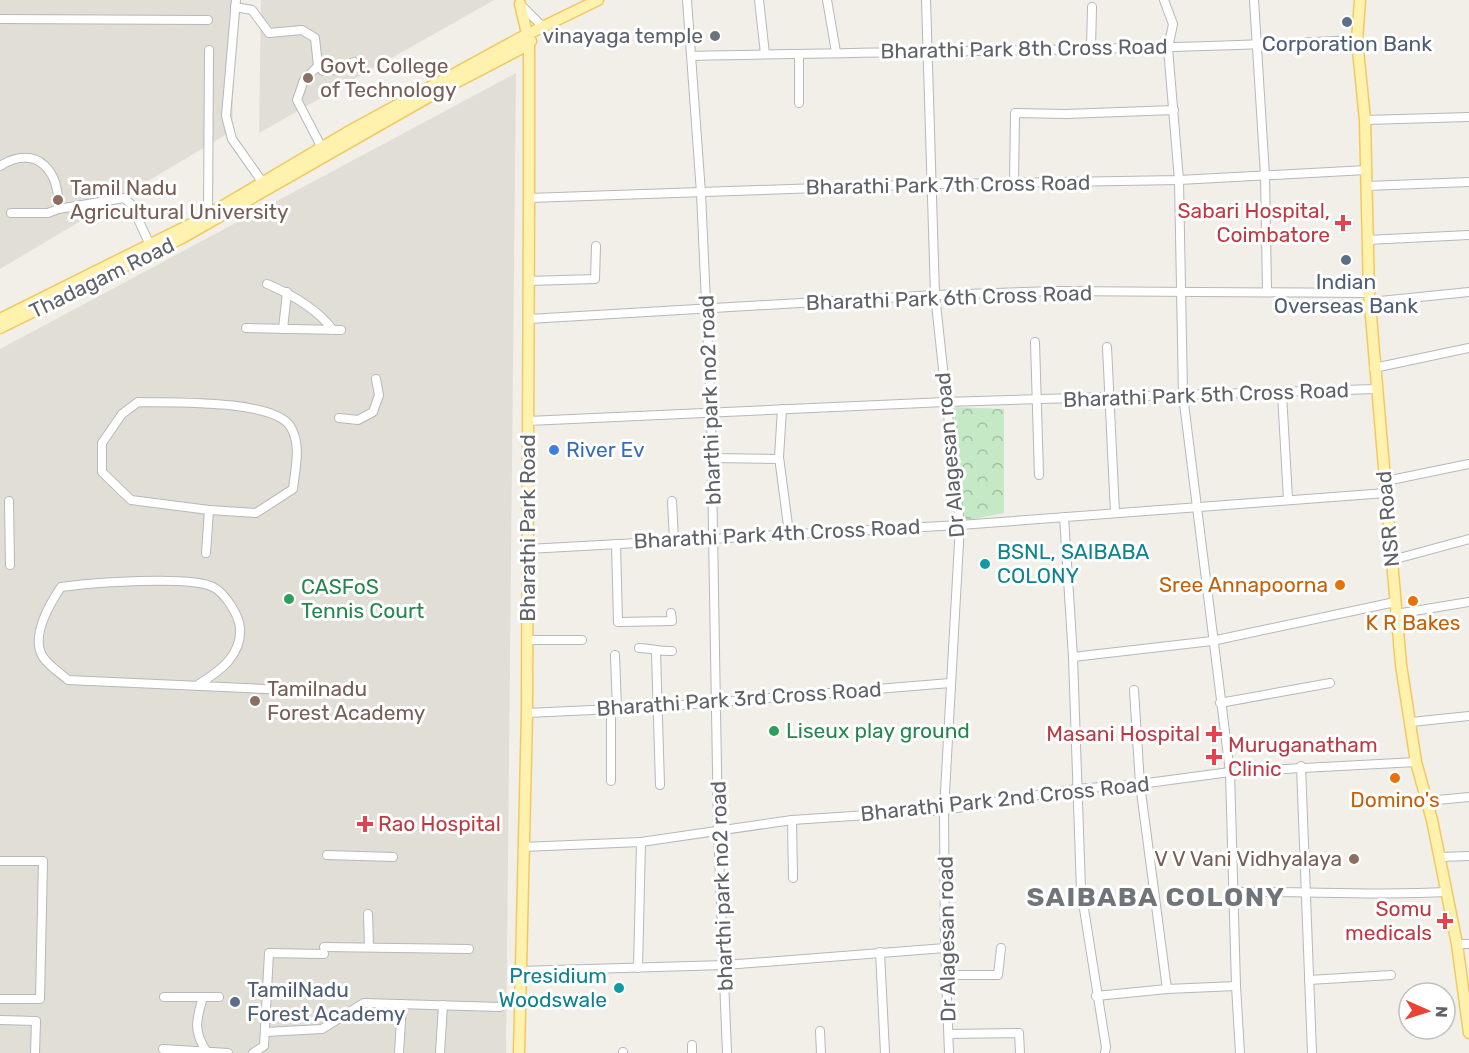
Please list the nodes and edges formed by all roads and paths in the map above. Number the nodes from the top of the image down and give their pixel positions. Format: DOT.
graph roads {
  1 [pos="598,0"];
  2 [pos="687,0"];
  3 [pos="759,0"];
  4 [pos="827,0"];
  5 [pos="926,0"];
  6 [pos="1164,0"];
  7 [pos="1254,0"];
  8 [pos="1360,0"];
  9 [pos="520,2"];
  10 [pos="236,3"];
  11 [pos="1092,7"];
  12 [pos="0,19"];
  13 [pos="208,20"];
  14 [pos="544,28"];
  15 [pos="527,39"];
  16 [pos="1357,40"];
  17 [pos="1257,45"];
  18 [pos="1091,48"];
  19 [pos="1168,48"];
  20 [pos="209,50"];
  21 [pos="928,50"];
  22 [pos="836,52"];
  23 [pos="765,54"];
  24 [pos="799,54"];
  25 [pos="692,56"];
  26 [pos="354,62"];
  27 [pos="318,66"];
  28 [pos="799,103"];
  29 [pos="1174,110"];
  30 [pos="1469,117"];
  31 [pos="1365,120"];
  32 [pos="322,148"];
  33 [pos="0,165"];
  34 [pos="1366,170"];
  35 [pos="1265,175"];
  36 [pos="1179,180"];
  37 [pos="1469,182"];
  38 [pos="263,183"];
  39 [pos="1014,183"];
  40 [pos="934,184"];
  41 [pos="1367,186"];
  42 [pos="701,192"];
  43 [pos="529,198"];
  44 [pos="58,209"];
  45 [pos="10,213"];
  46 [pos="208,215"];
  47 [pos="1469,235"];
  48 [pos="1367,240"];
  49 [pos="150,245"];
  50 [pos="596,246"];
  51 [pos="529,281"];
  52 [pos="267,284"];
  53 [pos="1182,291"];
  54 [pos="1267,291"];
  55 [pos="287,292"];
  56 [pos="1469,292"];
  57 [pos="935,295"];
  58 [pos="1369,298"];
  59 [pos="706,310"];
  60 [pos="0,319"];
  61 [pos="529,319"];
  62 [pos="0,328"];
  63 [pos="246,328"];
  64 [pos="283,329"];
  65 [pos="1035,342"];
  66 [pos="1107,347"];
  67 [pos="1469,348"];
  68 [pos="1374,368"];
  69 [pos="376,379"];
  70 [pos="1376,389"];
  71 [pos="1282,394"];
  72 [pos="1183,395"];
  73 [pos="1108,399"];
  74 [pos="1035,400"];
  75 [pos="945,402"];
  76 [pos="782,409"];
  77 [pos="711,412"];
  78 [pos="339,418"];
  79 [pos="528,421"];
  80 [pos="712,458"];
  81 [pos="779,459"];
  82 [pos="1469,464"];
  83 [pos="1039,475"];
  84 [pos="1386,480"];
  85 [pos="1386,493"];
  86 [pos="1288,499"];
  87 [pos="9,501"];
  88 [pos="672,501"];
  89 [pos="1195,507"];
  90 [pos="209,510"];
  91 [pos="1115,513"];
  92 [pos="1064,517"];
  93 [pos="960,525"];
  94 [pos="789,533"];
  95 [pos="715,538"];
  96 [pos="1469,539"];
  97 [pos="674,540"];
  98 [pos="616,544"];
  99 [pos="528,549"];
  100 [pos="206,553"];
  101 [pos="1392,560"];
  102 [pos="10,565"];
  103 [pos="1395,602"];
  104 [pos="1469,602"];
  105 [pos="671,613"];
  106 [pos="1396,614"];
  107 [pos="527,640"];
  108 [pos="582,640"];
  109 [pos="1212,641"];
  110 [pos="639,648"];
  111 [pos="672,651"];
  112 [pos="656,652"];
  113 [pos="615,655"];
  114 [pos="1073,657"];
  115 [pos="950,683"];
  116 [pos="1330,683"];
  117 [pos="199,684"];
  118 [pos="1134,690"];
  119 [pos="331,692"];
  120 [pos="717,702"];
  121 [pos="1220,703"];
  122 [pos="658,707"];
  123 [pos="614,709"];
  124 [pos="527,713"];
  125 [pos="1469,716"];
  126 [pos="1411,722"];
  127 [pos="1416,762"];
  128 [pos="1301,766"];
  129 [pos="1230,772"];
  130 [pos="611,781"];
  131 [pos="1140,784"];
  132 [pos="660,785"];
  133 [pos="1076,789"];
  134 [pos="1469,797"];
  135 [pos="1426,801"];
  136 [pos="944,810"];
  137 [pos="792,820"];
  138 [pos="718,829"];
  139 [pos="641,842"];
  140 [pos="523,847"];
  141 [pos="327,855"];
  142 [pos="1469,856"];
  143 [pos="393,857"];
  144 [pos="1439,857"];
  145 [pos="0,861"];
  146 [pos="793,878"];
  147 [pos="1307,891"];
  148 [pos="1234,892"];
  149 [pos="1447,892"];
  150 [pos="369,914"];
  151 [pos="1457,944"];
  152 [pos="1469,944"];
  153 [pos="369,947"];
  154 [pos="945,948"];
  155 [pos="1001,948"];
  156 [pos="469,949"];
  157 [pos="880,952"];
  158 [pos="725,965"];
  159 [pos="638,968"];
  160 [pos="520,971"];
  161 [pos="947,975"];
  162 [pos="1391,975"];
  163 [pos="1309,980"];
  164 [pos="1236,986"];
  165 [pos="1167,990"];
  166 [pos="1096,996"];
  167 [pos="164,997"];
  168 [pos="203,997"];
  169 [pos="1466,997"];
  170 [pos="219,998"];
  171 [pos="0,999"];
  172 [pos="402,1004"];
  173 [pos="443,1005"];
  174 [pos="500,1007"];
  175 [pos="0,1020"];
  176 [pos="820,1031"];
  177 [pos="265,1032"];
  178 [pos="1469,1033"];
  179 [pos="949,1034"];
  180 [pos="163,1049"];
  181 [pos="207,1052"];
  182 [pos="35,1053"];
  183 [pos="228,1053"];
  184 [pos="253,1053"];
  185 [pos="399,1053"];
  186 [pos="440,1053"];
  187 [pos="519,1053"];
  188 [pos="728,1053"];
  189 [pos="821,1053"];
  190 [pos="885,1053"];
  191 [pos="949,1053"];
  192 [pos="1020,1053"];
  193 [pos="1105,1053"];
  194 [pos="1240,1053"];
  195 [pos="1312,1053"];
  1 -- 14 [label="main road, Thadagam Road"];
  2 -- 25 [label="street, bharthi park no2 road"];
  3 -- 23 [label="street"];
  4 -- 22 [label="street"];
  5 -- 21 [label="street, Dr Alagesan road"];
  6 -- 19 [label="street"];
  7 -- 17 [label="street"];
  8 -- 16 [label="main road, NSR Road"];
  9 -- 14 [label="street"];
  9 -- 15 [label="main road, Bharathi Park Road"];
  10 -- 27 [label="street"];
  10 -- 38 [label="street"];
  11 -- 18 [label="street"];
  12 -- 13 [label="street"];
  14 -- 15 [label="main road, Thadagam Road"];
  15 -- 32 [label="main road, Thadagam Road"];
  15 -- 43 [label="main road, Bharathi Park Road"];
  15 -- 62 [label="main road, Thadagam Road"];
  16 -- 17 [label="street, Bharathi Park 8th Cross Road"];
  16 -- 31 [label="main road, NSR Road"];
  17 -- 19 [label="street, Bharathi Park 8th Cross Road"];
  17 -- 35 [label="street"];
  18 -- 19 [label="street, Bharathi Park 8th Cross Road"];
  18 -- 21 [label="street, Bharathi Park 8th Cross Road"];
  19 -- 29 [label="street"];
  20 -- 46 [label="street"];
  21 -- 22 [label="street, Bharathi Park 8th Cross Road"];
  21 -- 40 [label="street, Dr Alagesan road"];
  22 -- 24 [label="street, Bharathi Park 8th Cross Road"];
  23 -- 24 [label="street, Bharathi Park 8th Cross Road"];
  23 -- 25 [label="street, Bharathi Park 8th Cross Road"];
  24 -- 28 [label="street"];
  25 -- 42 [label="street, bharthi park no2 road"];
  26 -- 27 [label="street"];
  27 -- 32 [label="street"];
  29 -- 36 [label="street"];
  29 -- 39 [label="street"];
  30 -- 31 [label="street"];
  31 -- 34 [label="main road, NSR Road"];
  32 -- 38 [label="main road, Thadagam Road"];
  33 -- 44 [label="street"];
  34 -- 35 [label="street, Bharathi Park 7th Cross Road"];
  34 -- 41 [label="main road, NSR Road"];
  35 -- 36 [label="street, Bharathi Park 7th Cross Road"];
  35 -- 54 [label="street"];
  36 -- 39 [label="street, Bharathi Park 7th Cross Road"];
  36 -- 53 [label="street"];
  37 -- 41 [label="street"];
  38 -- 46 [label="main road, Thadagam Road"];
  39 -- 40 [label="street, Bharathi Park 7th Cross Road"];
  40 -- 42 [label="street, Bharathi Park 7th Cross Road"];
  40 -- 57 [label="street, Dr Alagesan road"];
  41 -- 48 [label="main road, NSR Road"];
  42 -- 43 [label="street, Bharathi Park 7th Cross Road"];
  42 -- 59 [label="street, bharthi park no2 road"];
  43 -- 51 [label="main road, Bharathi Park Road"];
  44 -- 45 [label="street"];
  44 -- 49 [label="street"];
  46 -- 49 [label="main road, Thadagam Road"];
  47 -- 48 [label="street"];
  48 -- 58 [label="main road, NSR Road"];
  49 -- 60 [label="main road, Thadagam Road"];
  50 -- 51 [label="street"];
  51 -- 61 [label="main road, Bharathi Park Road"];
  52 -- 55 [label="street"];
  53 -- 54 [label="street, Bharathi Park 6th Cross Road"];
  53 -- 57 [label="street, Bharathi Park 6th Cross Road"];
  53 -- 72 [label="street"];
  54 -- 58 [label="street, Bharathi Park 6th Cross Road"];
  55 -- 64 [label="street"];
  55 -- 64 [label="street"];
  56 -- 58 [label="street, Bharathi Park 6th Cross Road"];
  57 -- 59 [label="street, Bharathi Park 6th Cross Road"];
  57 -- 75 [label="street, Dr Alagesan road"];
  58 -- 68 [label="main road, NSR Road"];
  59 -- 61 [label="street, Bharathi Park 6th Cross Road"];
  59 -- 77 [label="street, bharthi park no2 road"];
  61 -- 79 [label="main road, Bharathi Park Road"];
  63 -- 64 [label="street"];
  65 -- 74 [label="street"];
  66 -- 73 [label="street"];
  67 -- 68 [label="street"];
  68 -- 70 [label="main road, NSR Road"];
  69 -- 78 [label="street"];
  70 -- 71 [label="street, Bharathi Park 5th Cross Road"];
  70 -- 84 [label="main road, NSR Road"];
  71 -- 72 [label="street, Bharathi Park 5th Cross Road"];
  71 -- 86 [label="street"];
  72 -- 73 [label="street, Bharathi Park 5th Cross Road"];
  72 -- 89 [label="street"];
  73 -- 74 [label="street, Bharathi Park 5th Cross Road"];
  73 -- 91 [label="street"];
  74 -- 75 [label="street, Bharathi Park 5th Cross Road"];
  74 -- 83 [label="street"];
  75 -- 76 [label="street, Bharathi Park 5th Cross Road"];
  75 -- 93 [label="street, Dr Alagesan road"];
  76 -- 77 [label="street, Bharathi Park 5th Cross Road"];
  76 -- 81 [label="street"];
  77 -- 79 [label="street, Bharathi Park 5th Cross Road"];
  77 -- 80 [label="street, bharthi park no2 road"];
  79 -- 99 [label="main road, Bharathi Park Road"];
  80 -- 81 [label="street"];
  80 -- 95 [label="street, bharthi park no2 road"];
  81 -- 94 [label="street"];
  82 -- 84 [label="street"];
  84 -- 85 [label="main road, NSR Road"];
  85 -- 86 [label="street, Bharathi Park 4th Cross Road"];
  85 -- 101 [label="main road, NSR Road"];
  86 -- 89 [label="street, Bharathi Park 4th Cross Road"];
  87 -- 102 [label="street"];
  88 -- 97 [label="street"];
  89 -- 91 [label="street, Bharathi Park 4th Cross Road"];
  89 -- 109 [label="street"];
  90 -- 90 [label="street"];
  90 -- 100 [label="street"];
  91 -- 92 [label="street, Bharathi Park 4th Cross Road"];
  92 -- 93 [label="street, Bharathi Park 4th Cross Road"];
  92 -- 114 [label="street"];
  93 -- 94 [label="street, Bharathi Park 4th Cross Road"];
  93 -- 115 [label="street, Dr Alagesan road"];
  94 -- 95 [label="street, Bharathi Park 4th Cross Road"];
  95 -- 97 [label="street, Bharathi Park 4th Cross Road"];
  95 -- 120 [label="street, bharthi park no2 road"];
  96 -- 101 [label="street"];
  97 -- 98 [label="street, Bharathi Park 4th Cross Road"];
  98 -- 99 [label="street, Bharathi Park 4th Cross Road"];
  98 -- 105 [label="street"];
  99 -- 107 [label="main road, Bharathi Park Road"];
  101 -- 103 [label="main road, NSR Road"];
  103 -- 106 [label="main road, NSR Road"];
  103 -- 109 [label="street"];
  104 -- 106 [label="street"];
  106 -- 126 [label="main road, NSR Road"];
  107 -- 108 [label="street"];
  107 -- 124 [label="main road, Bharathi Park Road"];
  109 -- 114 [label="street"];
  109 -- 121 [label="street"];
  110 -- 112 [label="street"];
  111 -- 112 [label="street"];
  112 -- 122 [label="street"];
  113 -- 123 [label="street"];
  114 -- 133 [label="street"];
  115 -- 120 [label="street, Bharathi Park 3rd Cross Road"];
  115 -- 136 [label="street, Dr Alagesan road"];
  116 -- 121 [label="street"];
  117 -- 117 [label="street"];
  117 -- 119 [label="street"];
  118 -- 131 [label="street"];
  120 -- 122 [label="street, Bharathi Park 3rd Cross Road"];
  120 -- 138 [label="street, bharthi park no2 road"];
  121 -- 129 [label="street"];
  122 -- 123 [label="street, Bharathi Park 3rd Cross Road"];
  122 -- 132 [label="street"];
  123 -- 124 [label="street, Bharathi Park 3rd Cross Road"];
  123 -- 130 [label="street"];
  124 -- 140 [label="main road, Bharathi Park Road"];
  125 -- 126 [label="street"];
  126 -- 127 [label="main road, NSR Road"];
  127 -- 128 [label="street, Bharathi Park 2nd Cross Road"];
  127 -- 135 [label="main road, NSR Road"];
  128 -- 129 [label="street, Bharathi Park 2nd Cross Road"];
  128 -- 147 [label="street"];
  129 -- 131 [label="street, Bharathi Park 2nd Cross Road"];
  129 -- 148 [label="street"];
  131 -- 133 [label="street, Bharathi Park 2nd Cross Road"];
  131 -- 165 [label="street"];
  133 -- 136 [label="street, Bharathi Park 2nd Cross Road"];
  133 -- 166 [label="street"];
  134 -- 135 [label="street"];
  135 -- 144 [label="main road, NSR Road"];
  136 -- 137 [label="street, Bharathi Park 2nd Cross Road"];
  136 -- 154 [label="street, Dr Alagesan road"];
  137 -- 138 [label="street, Bharathi Park 2nd Cross Road"];
  137 -- 146 [label="street"];
  138 -- 139 [label="street, Bharathi Park 2nd Cross Road"];
  138 -- 158 [label="street, bharthi park no2 road"];
  139 -- 140 [label="street, Bharathi Park 2nd Cross Road"];
  139 -- 159 [label="street"];
  140 -- 160 [label="main road, Bharathi Park Road"];
  141 -- 143 [label="street"];
  142 -- 144 [label="street"];
  144 -- 149 [label="main road, NSR Road"];
  145 -- 171 [label="street"];
  147 -- 148 [label="street"];
  147 -- 149 [label="street"];
  147 -- 163 [label="street"];
  148 -- 164 [label="street"];
  149 -- 151 [label="main road, NSR Road"];
  150 -- 153 [label="street"];
  151 -- 152 [label="street"];
  151 -- 169 [label="main road, NSR Road"];
  153 -- 156 [label="street"];
  153 -- 177 [label="street"];
  154 -- 157 [label="street"];
  154 -- 161 [label="street, Dr Alagesan road"];
  155 -- 161 [label="street"];
  157 -- 158 [label="street"];
  157 -- 190 [label="street"];
  158 -- 159 [label="street"];
  158 -- 188 [label="street, bharthi park no2 road"];
  159 -- 160 [label="street"];
  160 -- 187 [label="main road, Bharathi Park Road"];
  161 -- 179 [label="street, Dr Alagesan road"];
  162 -- 163 [label="street"];
  163 -- 195 [label="street"];
  164 -- 165 [label="street"];
  164 -- 194 [label="street"];
  165 -- 166 [label="street"];
  166 -- 193 [label="street"];
  167 -- 168 [label="street"];
  168 -- 170 [label="street"];
  168 -- 181 [label="street"];
  169 -- 178 [label="main road, NSR Road"];
  172 -- 173 [label="street"];
  172 -- 177 [label="street"];
  172 -- 185 [label="street"];
  173 -- 174 [label="street"];
  173 -- 186 [label="street"];
  175 -- 182 [label="street"];
  176 -- 189 [label="street"];
  177 -- 184 [label="street"];
  179 -- 191 [label="street, Dr Alagesan road"];
  179 -- 192 [label="street"];
  180 -- 181 [label="street"];
  181 -- 183 [label="street"];
}
